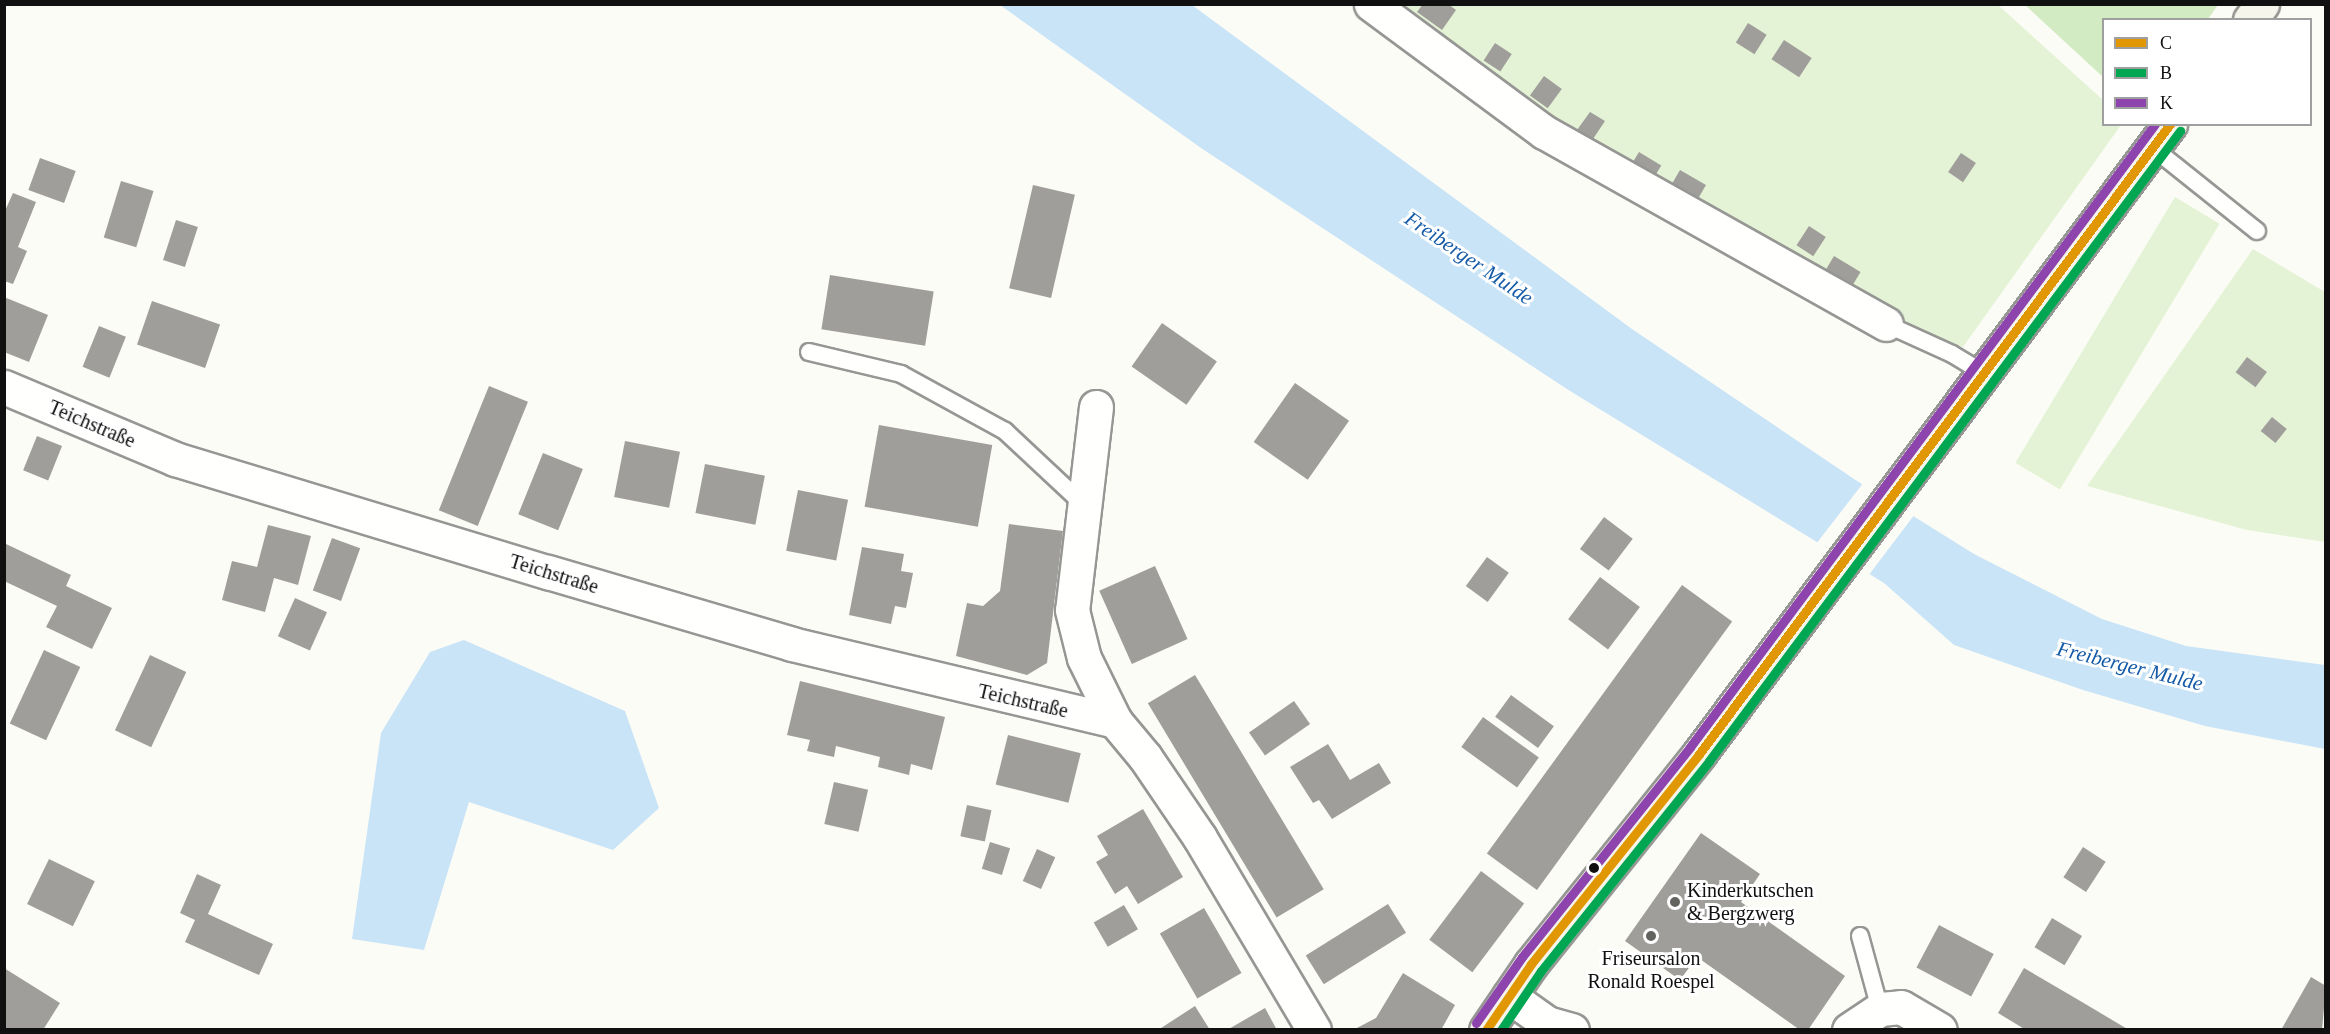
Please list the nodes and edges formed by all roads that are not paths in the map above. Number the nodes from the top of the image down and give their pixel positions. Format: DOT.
graph roads {
  1 [pos="1371,4"];
  2 [pos="2262,4"];
  3 [pos="2252,18"];
  4 [pos="2162,136"];
  5 [pos="2257,231"];
  6 [pos="1887,324"];
  7 [pos="809,352"];
  8 [pos="1976,383"];
  9 [pos="4,387"];
  10 [pos="1096,407"];
  11 [pos="1085,505"];
  12 [pos="1115,721"];
  13 [pos="1860,936"];
  14 [pos="1509,996"];
  15 [pos="1880,1009"];
  16 [pos="1314,1029"];
  17 [pos="1486,1029"];
  18 [pos="1572,1029"];
  19 [pos="1849,1029"];
  20 [pos="1940,1029"];
  1 -- 6 [label="street"];
  2 -- 3 [label="main road"];
  4 -- 5 [label="lane"];
  4 -- 8 [label="main road"];
  6 -- 8 [label="lane"];
  7 -- 11 [label="lane"];
  8 -- 14 [label="main road"];
  9 -- 12 [label="street, Teichstraße"];
  10 -- 11 [label="street"];
  11 -- 12 [label="street"];
  12 -- 16 [label="street"];
  13 -- 15 [label="lane"];
  14 -- 17 [label="main road"];
  14 -- 18 [label="street"];
  15 -- 19 [label="street"];
  15 -- 20 [label="street"];
}
